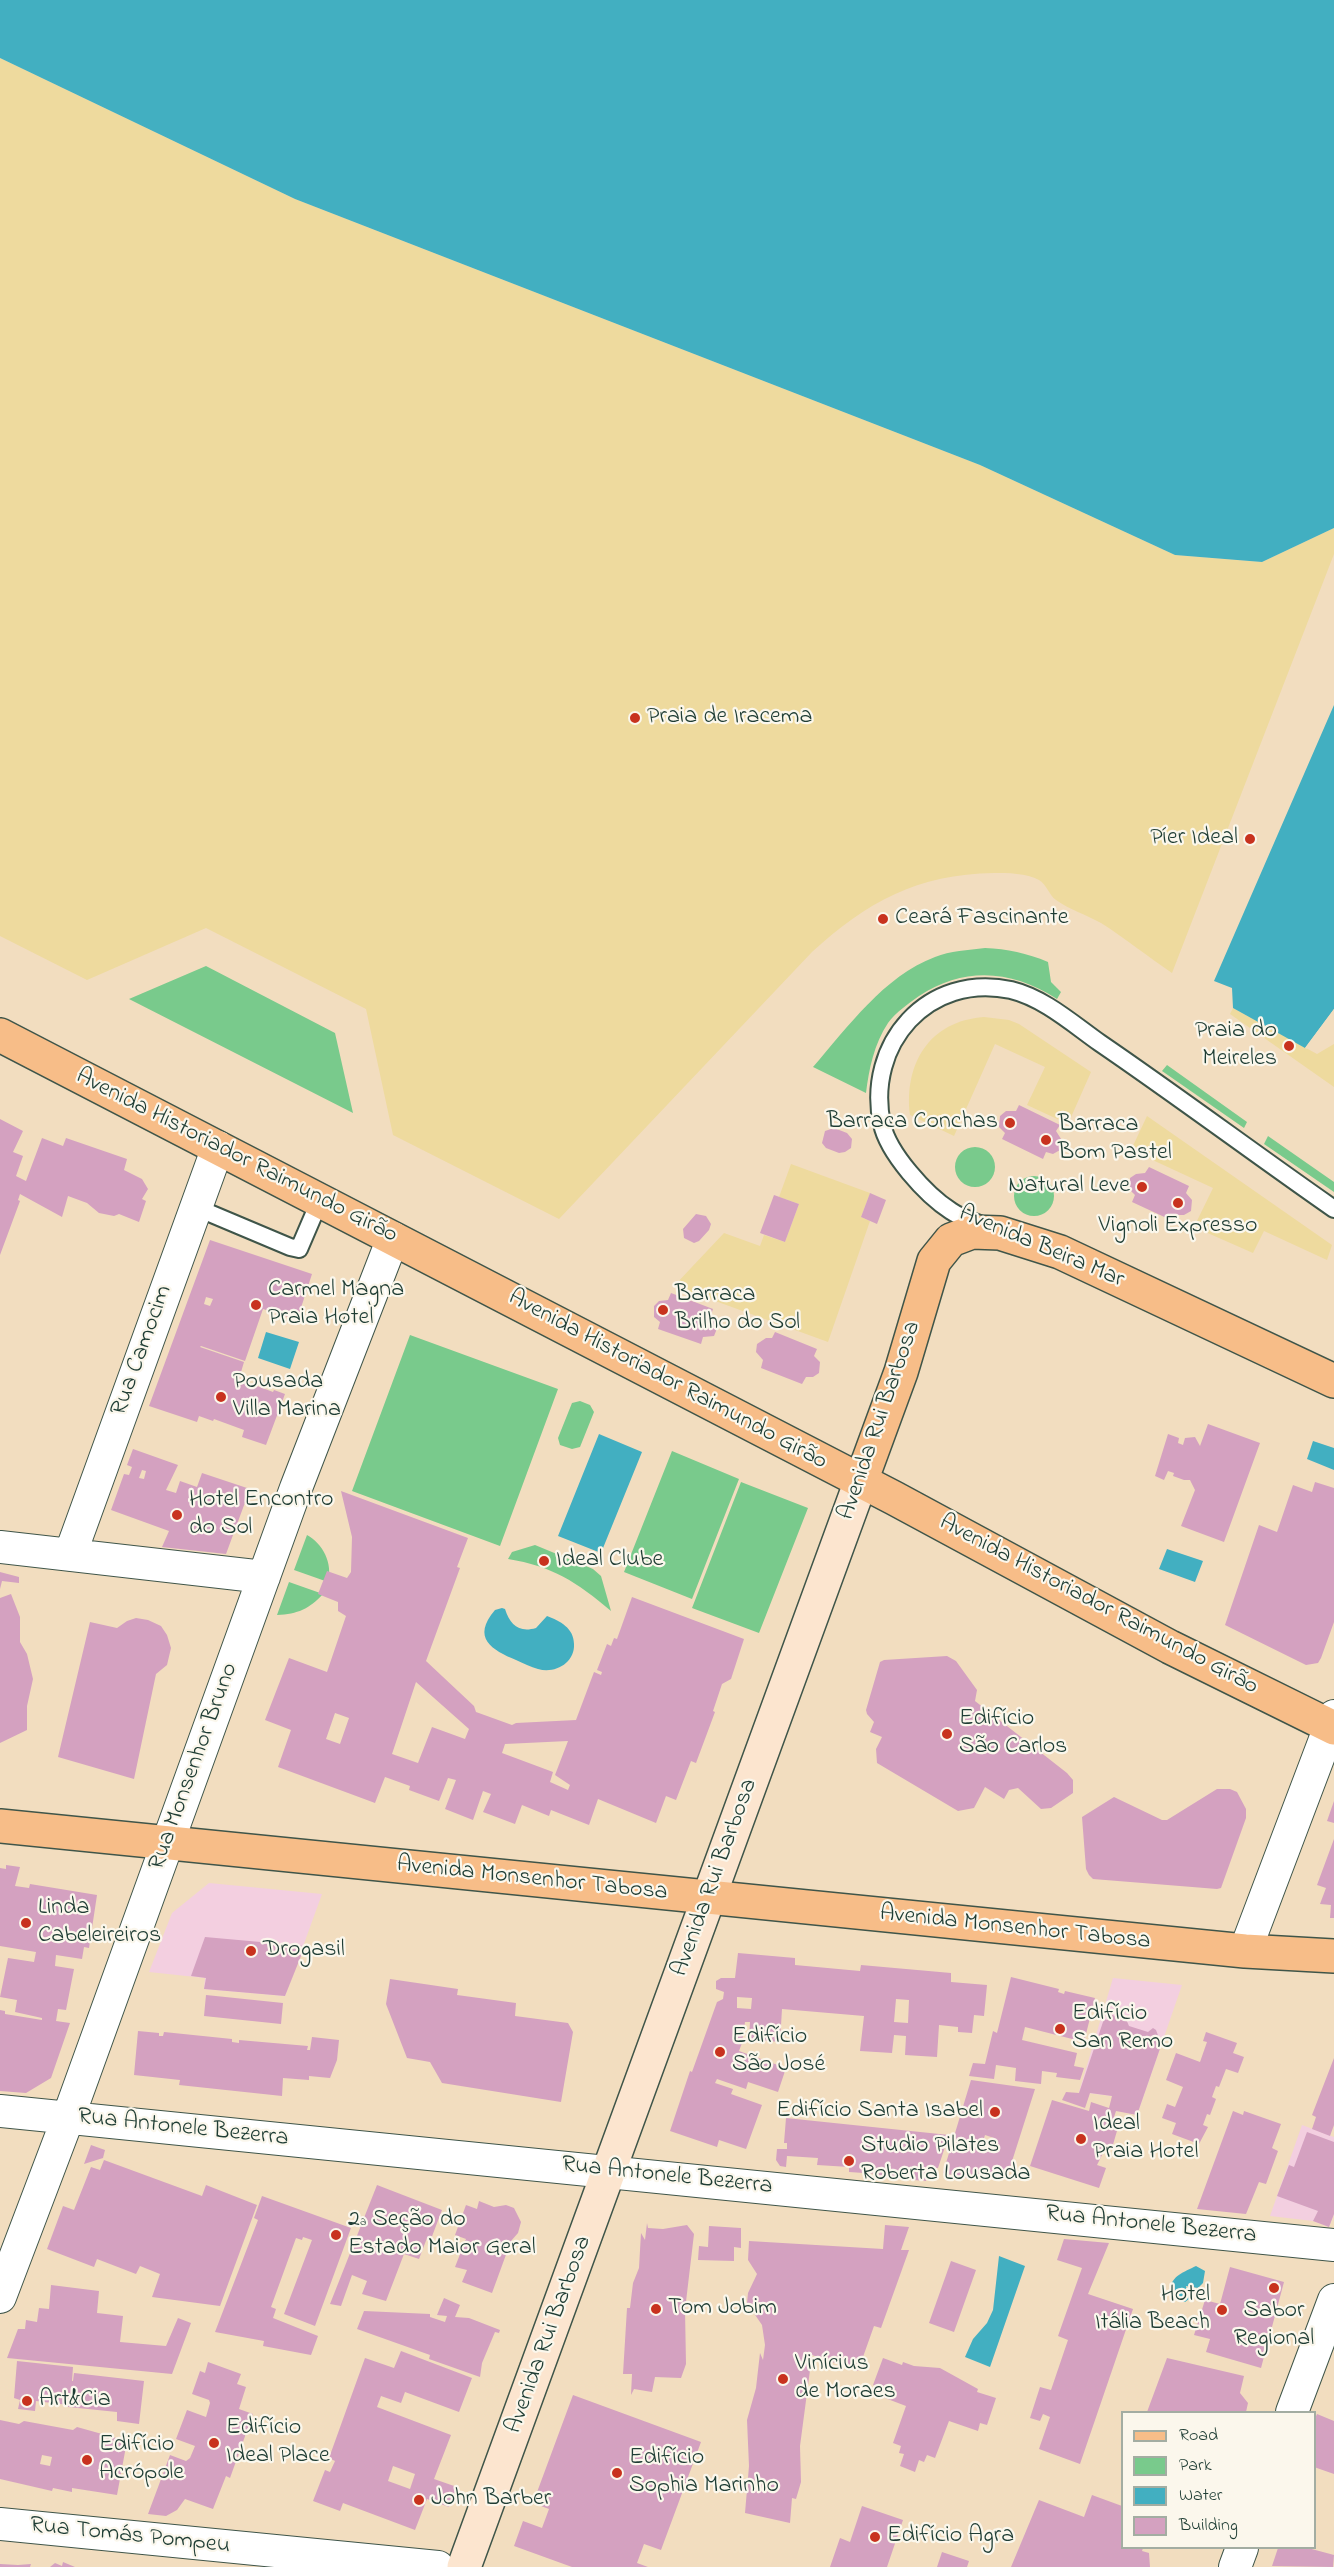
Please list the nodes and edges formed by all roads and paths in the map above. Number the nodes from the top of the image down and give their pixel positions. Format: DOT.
graph roads {
  1 [pos="0,1035"];
  2 [pos="218,1147"];
  3 [pos="320,1200"];
  4 [pos="195,1207"];
  5 [pos="1334,1209"];
  6 [pos="1000,1233"];
  7 [pos="393,1238"];
  8 [pos="1334,1381"];
  9 [pos="861,1481"];
  10 [pos="0,1547"];
  11 [pos="70,1555"];
  12 [pos="264,1577"];
  13 [pos="1333,1723"];
  14 [pos="0,1826"];
  15 [pos="168,1843"];
  16 [pos="708,1898"];
  17 [pos="1245,1951"];
  18 [pos="1279,1954"];
  19 [pos="1334,1956"];
  20 [pos="1334,1967"];
  21 [pos="0,2111"];
  22 [pos="68,2118"];
  23 [pos="610,2171"];
  24 [pos="1334,2245"];
  25 [pos="0,2297"];
  26 [pos="1334,2300"];
  27 [pos="1292,2411"];
  28 [pos="0,2524"];
  29 [pos="1241,2549"];
  30 [pos="438,2567"];
  31 [pos="464,2567"];
  32 [pos="1235,2567"];
  1 -- 2 [label="main road, Avenida Historiador Raimundo Girão"];
  2 -- 3 [label="main road, Avenida Historiador Raimundo Girão"];
  2 -- 4 [label="street, Rua Camocim"];
  3 -- 4 [label="lane"];
  3 -- 7 [label="main road, Avenida Historiador Raimundo Girão"];
  4 -- 11 [label="street, Rua Camocim"];
  5 -- 6 [label="lane, Avenida Beira Mar"];
  6 -- 8 [label="main road, Avenida Beira Mar"];
  6 -- 9 [label="main road, Avenida Rui Barbosa"];
  7 -- 9 [label="main road, Avenida Historiador Raimundo Girão"];
  7 -- 12 [label="street, Rua Monsenhor Bruno"];
  9 -- 13 [label="main road, Avenida Historiador Raimundo Girão"];
  9 -- 16 [label="main road, Avenida Rui Barbosa"];
  10 -- 11 [label="street"];
  11 -- 12 [label="street"];
  12 -- 15 [label="street, Rua Monsenhor Bruno"];
  13 -- 17 [label="street"];
  14 -- 15 [label="main road, Avenida Monsenhor Tabosa"];
  15 -- 16 [label="main road, Avenida Monsenhor Tabosa"];
  15 -- 22 [label="street, Rua Monsenhor Bruno"];
  16 -- 17 [label="main road, Avenida Monsenhor Tabosa"];
  16 -- 23 [label="main road, Avenida Rui Barbosa"];
  17 -- 18 [label="main road, Avenida Monsenhor Tabosa"];
  18 -- 19 [label="main road, Avenida Monsenhor Tabosa"];
  18 -- 20 [label="main road, Avenida Monsenhor Tabosa"];
  21 -- 22 [label="street, Rua Antonele Bezerra"];
  22 -- 23 [label="street, Rua Antonele Bezerra"];
  22 -- 25 [label="street, Rua Monsenhor Bruno"];
  23 -- 24 [label="street, Rua Antonele Bezerra"];
  23 -- 31 [label="main road, Avenida Rui Barbosa"];
  26 -- 27 [label="street"];
  28 -- 30 [label="street, Rua Tomás Pompeu"];
  29 -- 32 [label="street"];
}
